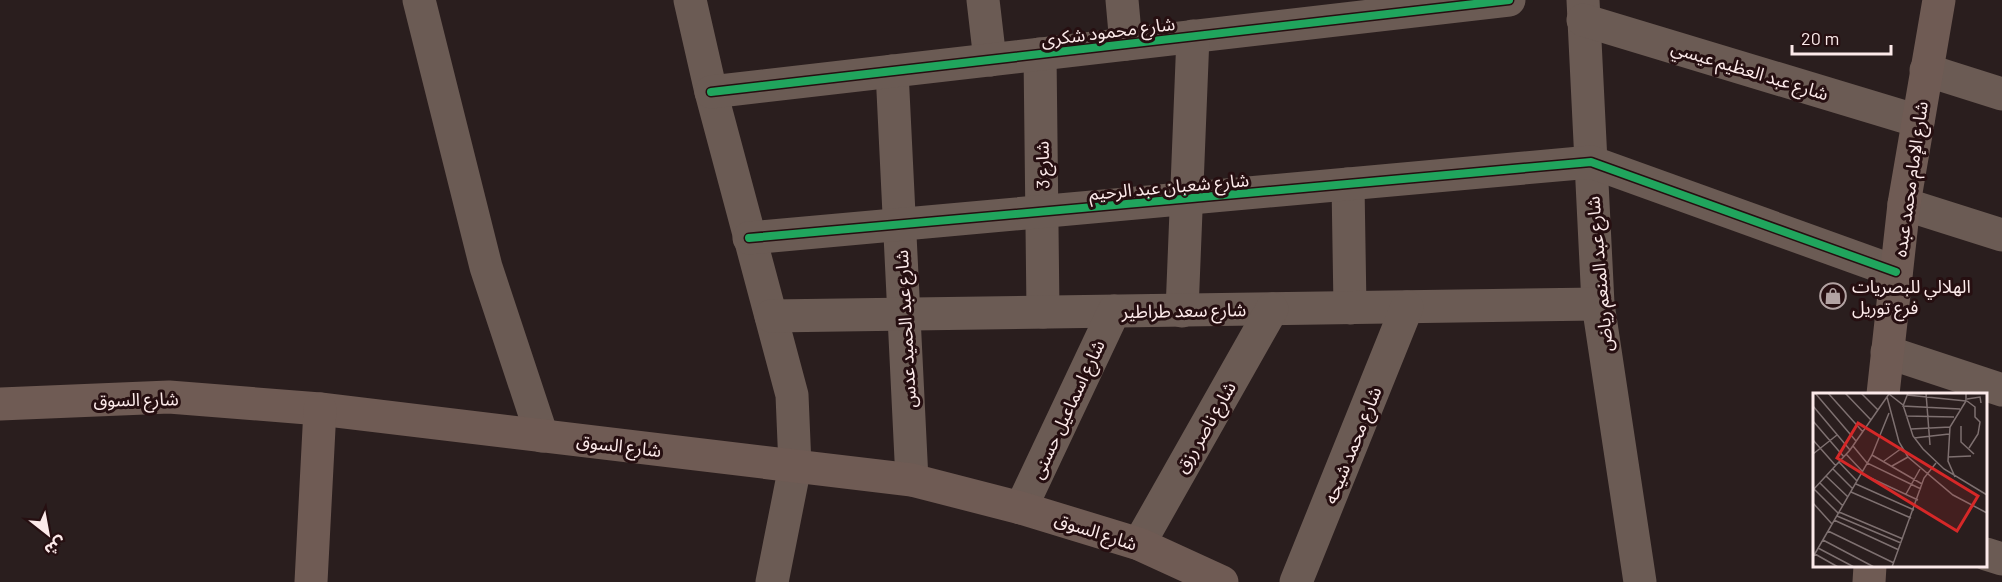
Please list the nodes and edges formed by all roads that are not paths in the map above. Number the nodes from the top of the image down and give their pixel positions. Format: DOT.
graph roads {
  1 [pos="419,0"];
  2 [pos="690,0"];
  3 [pos="983,0"];
  4 [pos="1122,0"];
  5 [pos="1509,0"];
  6 [pos="1939,0"];
  7 [pos="1583,10"];
  8 [pos="1270,14"];
  9 [pos="1193,36"];
  10 [pos="1126,44"];
  11 [pos="1040,54"];
  12 [pos="990,60"];
  13 [pos="1926,70"];
  14 [pos="892,71"];
  15 [pos="711,92"];
  16 [pos="2002,94"];
  17 [pos="1918,121"];
  18 [pos="1591,162"];
  19 [pos="1348,184"];
  20 [pos="1186,199"];
  21 [pos="1904,204"];
  22 [pos="1042,212"];
  23 [pos="899,225"];
  24 [pos="2002,235"];
  25 [pos="749,238"];
  26 [pos="1896,272"];
  27 [pos="1598,304"];
  28 [pos="1407,307"];
  29 [pos="1350,308"];
  30 [pos="1272,309"];
  31 [pos="1114,311"];
  32 [pos="1182,311"];
  33 [pos="1044,312"];
  34 [pos="904,315"];
  35 [pos="771,316"];
  36 [pos="1887,352"];
  37 [pos="2002,390"];
  38 [pos="1883,393"];
  39 [pos="0,404"];
  40 [pos="320,409"];
  41 [pos="542,436"];
  42 [pos="795,466"];
  43 [pos="912,480"];
  44 [pos="1021,508"];
  45 [pos="1138,544"];
  46 [pos="1987,554"];
  47 [pos="2002,559"];
  48 [pos="311,582"];
  49 [pos="772,582"];
  50 [pos="1222,582"];
  51 [pos="1296,582"];
  52 [pos="1640,582"];
  1 -- 41 [label="street"];
  2 -- 15 [label="street"];
  3 -- 12 [label="street"];
  4 -- 10 [label="street"];
  5 -- 8 [label="street, شارع محمود شكرى"];
  6 -- 13 [label="main road, شارع الإمام محمد عبده"];
  7 -- 17 [label="street, شارع عبد العظيم عيسي"];
  7 -- 18 [label="street, شارع عبد المنعم رياض"];
  8 -- 9 [label="street, شارع محمود شكرى"];
  9 -- 10 [label="street, شارع محمود شكرى"];
  9 -- 20 [label="street"];
  10 -- 11 [label="street, شارع محمود شكرى"];
  11 -- 12 [label="street, شارع محمود شكرى"];
  11 -- 22 [label="street, شارع 3"];
  12 -- 14 [label="street, شارع محمود شكرى"];
  13 -- 16 [label="street"];
  13 -- 17 [label="main road, شارع الإمام محمد عبده"];
  14 -- 15 [label="street, شارع محمود شكرى"];
  14 -- 23 [label="street, شارع عبد الحميد عدس"];
  15 -- 25 [label="street"];
  17 -- 21 [label="main road, شارع الإمام محمد عبده"];
  18 -- 19 [label="street, شارع شعبان عبد الرحيم"];
  18 -- 26 [label="street"];
  18 -- 27 [label="street, شارع عبد المنعم رياض"];
  19 -- 20 [label="street, شارع شعبان عبد الرحيم"];
  19 -- 29 [label="street"];
  20 -- 22 [label="street, شارع شعبان عبد الرحيم"];
  20 -- 32 [label="street"];
  21 -- 24 [label="street"];
  21 -- 26 [label="main road, شارع الإمام محمد عبده"];
  22 -- 23 [label="street, شارع شعبان عبد الرحيم"];
  22 -- 33 [label="street, شارع 3"];
  23 -- 25 [label="street, شارع شعبان عبد الرحيم"];
  23 -- 34 [label="street, شارع عبد الحميد عدس"];
  25 -- 35 [label="street"];
  26 -- 36 [label="main road, شارع الإمام محمد عبده"];
  27 -- 28 [label="street, شارع سعد طراطير"];
  27 -- 52 [label="street, شارع عبد المنعم رياض"];
  28 -- 29 [label="street, شارع سعد طراطير"];
  28 -- 51 [label="street, شارع محمد شيحه"];
  29 -- 30 [label="street, شارع سعد طراطير"];
  30 -- 32 [label="street, شارع سعد طراطير"];
  30 -- 45 [label="street, شارع ناصر رزق"];
  31 -- 32 [label="street, شارع سعد طراطير"];
  31 -- 33 [label="street, شارع سعد طراطير"];
  31 -- 44 [label="street, شارع اسماعيل حسنى"];
  33 -- 34 [label="street, شارع سعد طراطير"];
  34 -- 35 [label="street, شارع سعد طراطير"];
  34 -- 43 [label="street, شارع عبد الحميد عدس"];
  35 -- 42 [label="street"];
  36 -- 37 [label="street"];
  36 -- 38 [label="main road, شارع الإمام محمد عبده"];
  39 -- 40 [label="main road, شارع السوق"];
  40 -- 41 [label="main road, شارع السوق"];
  40 -- 48 [label="main road"];
  41 -- 42 [label="main road, شارع السوق"];
  42 -- 43 [label="main road, شارع السوق"];
  42 -- 49 [label="street"];
  43 -- 44 [label="main road, شارع السوق"];
  44 -- 45 [label="main road, شارع السوق"];
  45 -- 50 [label="main road, شارع السوق"];
  46 -- 47 [label="street"];
}
